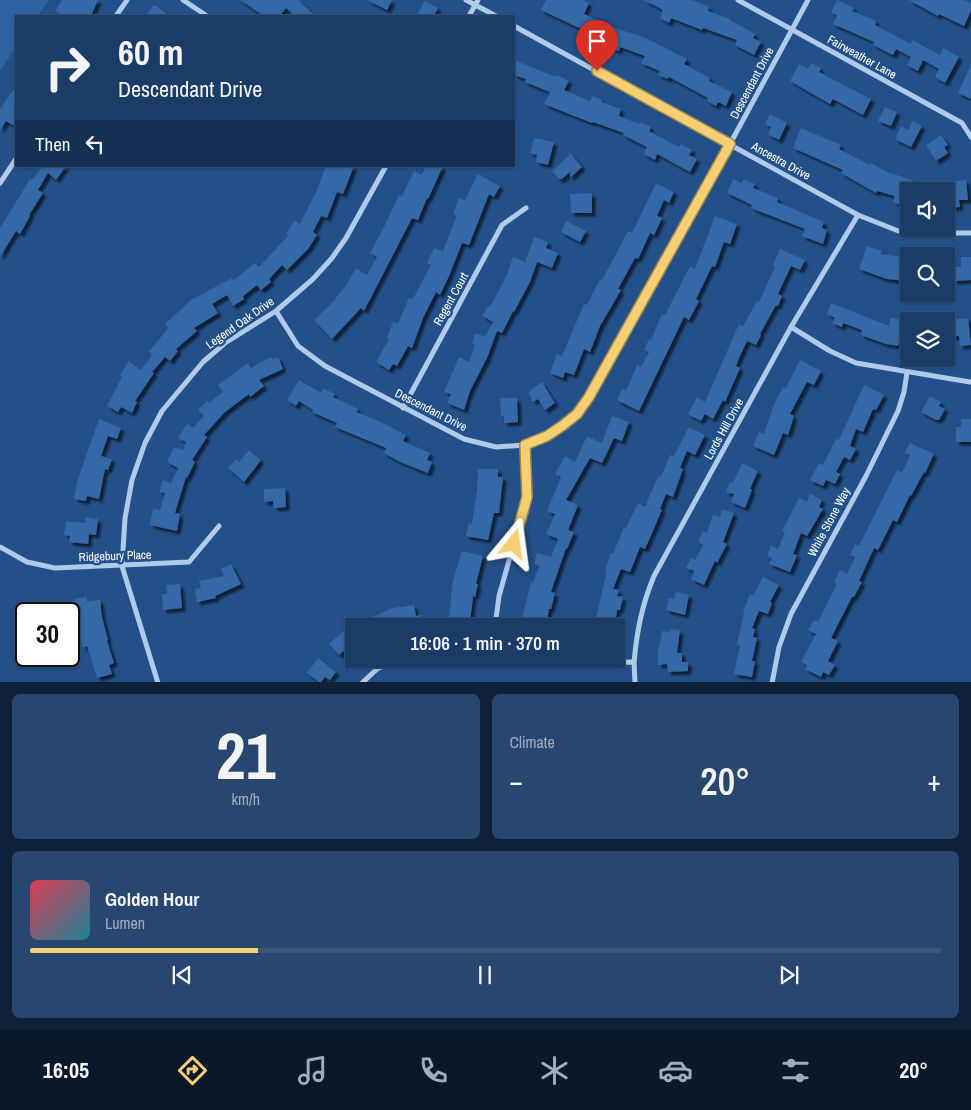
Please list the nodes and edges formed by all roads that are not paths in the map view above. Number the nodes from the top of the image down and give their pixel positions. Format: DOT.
graph roads {
  1 [pos="127,0"];
  2 [pos="183,0"];
  3 [pos="466,0"];
  4 [pos="738,0"];
  5 [pos="808,0"];
  6 [pos="477,2"];
  7 [pos="117,15"];
  8 [pos="206,15"];
  9 [pos="470,15"];
  10 [pos="495,15"];
  11 [pos="515,27"];
  12 [pos="792,29"];
  13 [pos="971,137"];
  14 [pos="730,144"];
  15 [pos="15,160"];
  16 [pos="385,167"];
  17 [pos="0,183"];
  18 [pos="526,208"];
  19 [pos="858,215"];
  20 [pos="971,232"];
  21 [pos="276,312"];
  22 [pos="791,327"];
  23 [pos="907,372"];
  24 [pos="970,382"];
  25 [pos="403,408"];
  26 [pos="525,445"];
  27 [pos="219,526"];
  28 [pos="0,547"];
  29 [pos="122,566"];
  30 [pos="496,618"];
  31 [pos="625,662"];
  32 [pos="634,662"];
  33 [pos="380,668"];
  34 [pos="158,682"];
  35 [pos="362,682"];
  36 [pos="635,682"];
  37 [pos="772,682"];
  1 -- 7 [label="street"];
  2 -- 8 [label="street"];
  3 -- 6 [label="street"];
  4 -- 12 [label="street, Fairweather Lane"];
  5 -- 12 [label="street, Descendant Drive"];
  6 -- 9 [label="street"];
  6 -- 10 [label="street"];
  11 -- 14 [label="street, Ancestra Drive"];
  12 -- 13 [label="street, Fairweather Lane"];
  12 -- 14 [label="street, Descendant Drive"];
  14 -- 19 [label="street, Ancestra Drive"];
  14 -- 26 [label="street, Descendant Drive"];
  15 -- 17 [label="street"];
  16 -- 21 [label="street, Legend Oak Drive"];
  18 -- 25 [label="street, Regent Court"];
  19 -- 20 [label="street, Ancestra Drive"];
  19 -- 22 [label="street, Lords Hill Drive"];
  21 -- 25 [label="street, Descendant Drive"];
  21 -- 29 [label="street, Legend Oak Drive"];
  22 -- 23 [label="street"];
  22 -- 32 [label="street, Lords Hill Drive"];
  23 -- 24 [label="street"];
  23 -- 37 [label="street, White Stone Way"];
  25 -- 26 [label="street, Descendant Drive"];
  26 -- 30 [label="street"];
  27 -- 29 [label="street, Ridgebury Place"];
  28 -- 29 [label="street, Ridgebury Place"];
  29 -- 34 [label="street, Legend Oak Drive"];
  31 -- 32 [label="street"];
  32 -- 36 [label="street, Lords Hill Drive"];
  33 -- 35 [label="street"];
}
